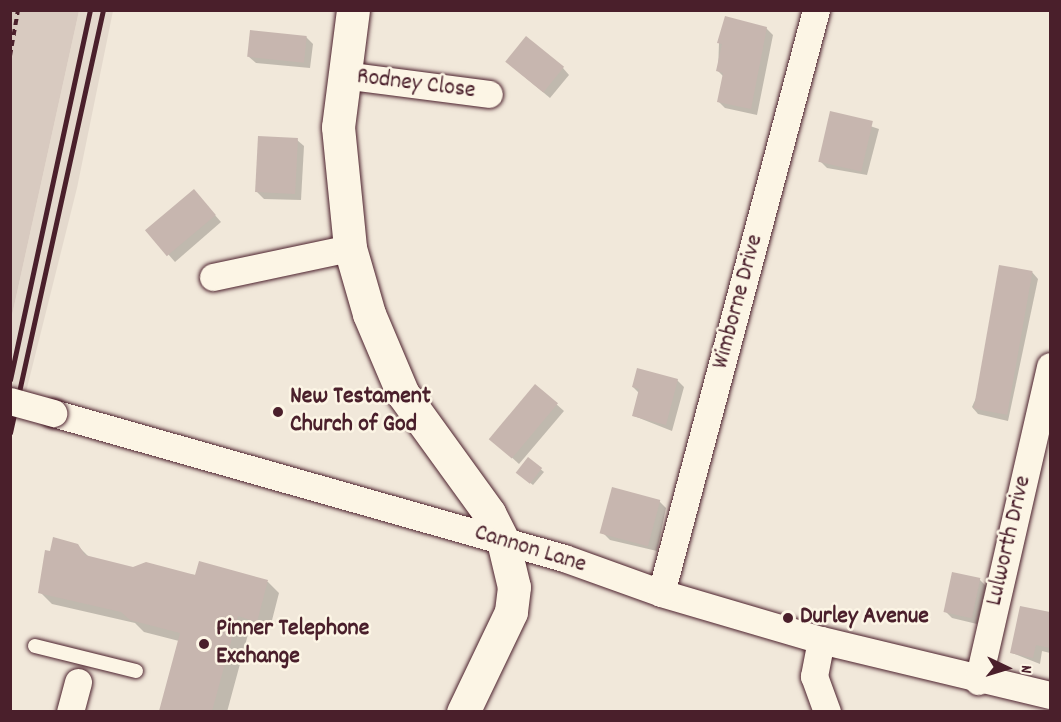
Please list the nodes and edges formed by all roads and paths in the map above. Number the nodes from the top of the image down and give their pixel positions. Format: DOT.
graph roads {
  1 [pos="18,10"];
  2 [pos="353,10"];
  3 [pos="816,10"];
  4 [pos="10,56"];
  5 [pos="344,75"];
  6 [pos="489,94"];
  7 [pos="350,248"];
  8 [pos="213,277"];
  9 [pos="1050,366"];
  10 [pos="10,401"];
  11 [pos="503,541"];
  12 [pos="661,593"];
  13 [pos="821,640"];
  14 [pos="35,646"];
  15 [pos="82,670"];
  16 [pos="136,671"];
  17 [pos="978,681"];
  18 [pos="1050,695"];
  19 [pos="70,711"];
  20 [pos="463,711"];
  21 [pos="827,711"];
  1 -- 4 [label="path"];
  2 -- 5 [label="street"];
  3 -- 12 [label="street, Wimborne Drive"];
  5 -- 6 [label="street, Rodney Close"];
  5 -- 7 [label="street"];
  7 -- 8 [label="street"];
  7 -- 11 [label="street"];
  9 -- 17 [label="street, Lulworth Drive"];
  10 -- 11 [label="street, Cannon Lane, bridge"];
  11 -- 12 [label="street, Cannon Lane"];
  11 -- 20 [label="street"];
  12 -- 13 [label="street, Cannon Lane"];
  13 -- 17 [label="street, Cannon Lane"];
  13 -- 21 [label="street"];
  14 -- 15 [label="lane"];
  15 -- 16 [label="lane"];
  15 -- 19 [label="street"];
  17 -- 18 [label="street, Cannon Lane"];
}
